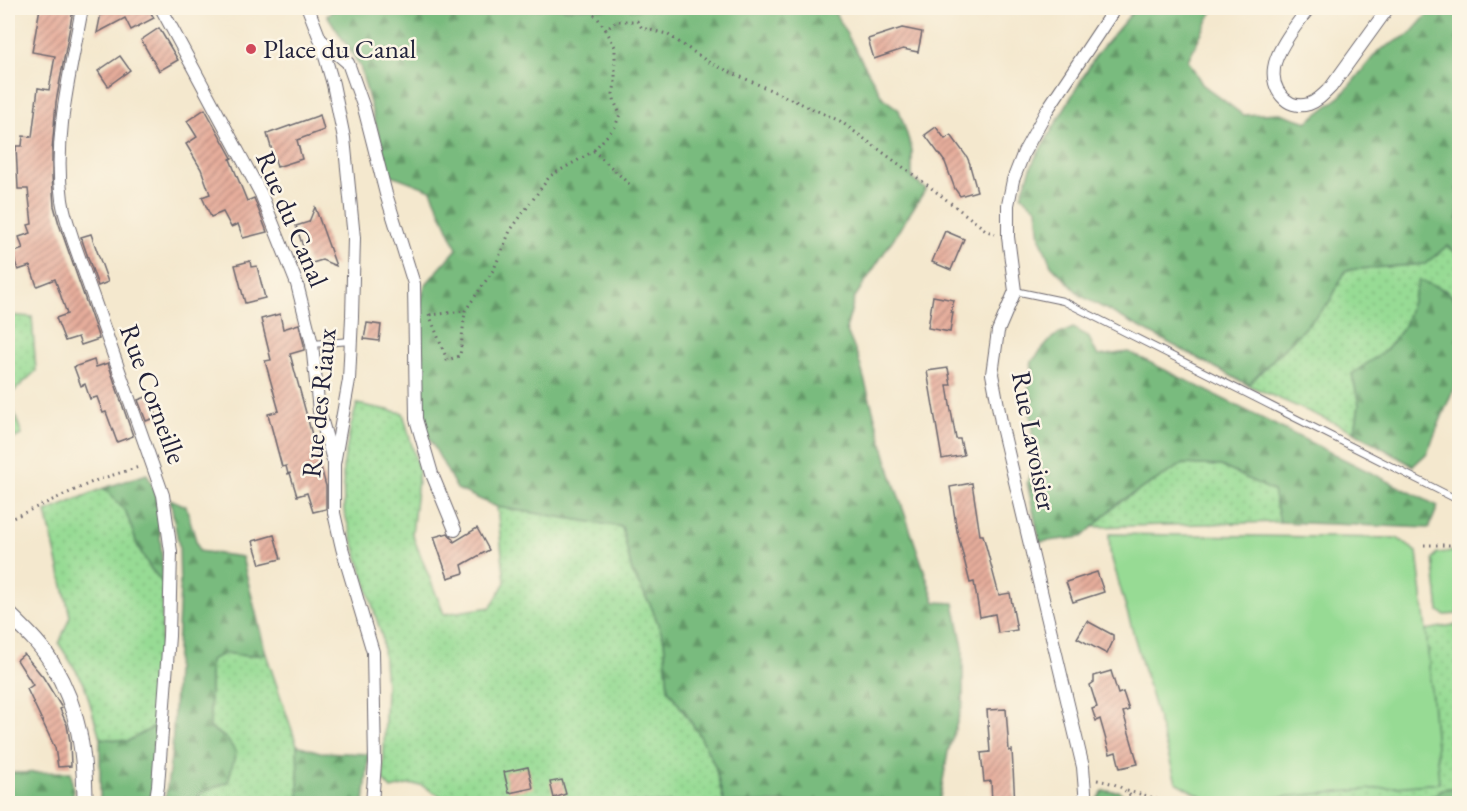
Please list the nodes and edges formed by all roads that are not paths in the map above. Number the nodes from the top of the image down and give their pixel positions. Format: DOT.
graph roads {
  1 [pos="82,8"];
  2 [pos="161,8"];
  3 [pos="308,8"];
  4 [pos="1115,8"];
  5 [pos="1309,8"];
  6 [pos="1388,8"];
  7 [pos="320,39"];
  8 [pos="1015,291"];
  9 [pos="351,340"];
  10 [pos="312,344"];
  11 [pos="334,464"];
  12 [pos="1460,501"];
  13 [pos="455,530"];
  14 [pos="8,613"];
  15 [pos="85,804"];
  16 [pos="155,804"];
  17 [pos="372,804"];
  18 [pos="1086,804"];
  1 -- 16 [label="street, Rue Corneille"];
  2 -- 10 [label="street, Rue du Canal"];
  3 -- 7 [label="street, Rue des Riaux"];
  4 -- 8 [label="street"];
  5 -- 6 [label="street"];
  7 -- 9 [label="street, Rue des Riaux"];
  7 -- 13 [label="street"];
  8 -- 12 [label="lane"];
  8 -- 18 [label="street, Rue Lavoisier"];
  9 -- 10 [label="lane"];
  9 -- 11 [label="street, Rue des Riaux"];
  10 -- 11 [label="street, Rue du Canal"];
  11 -- 17 [label="street, Rue des Riaux"];
  14 -- 15 [label="street"];
}
